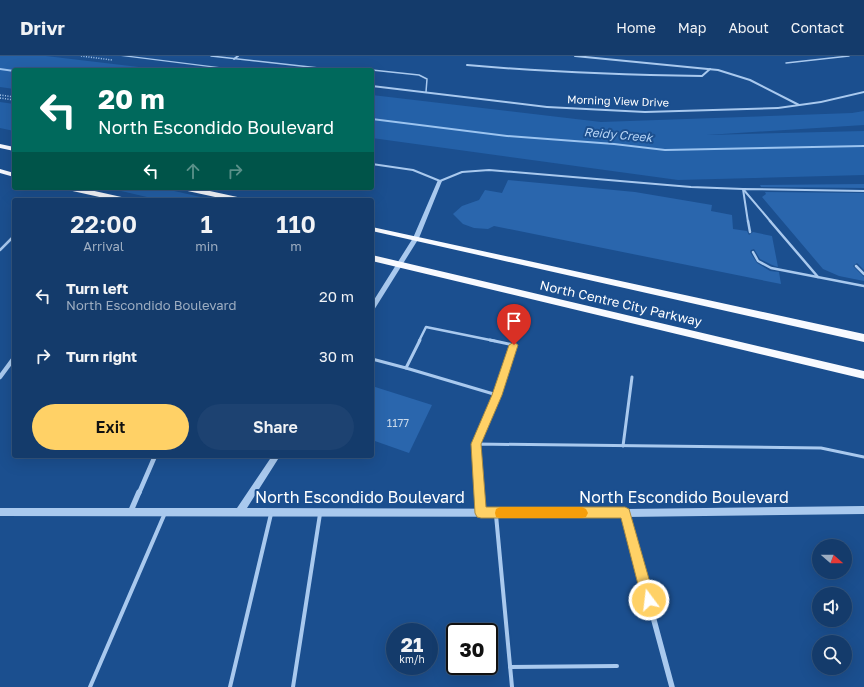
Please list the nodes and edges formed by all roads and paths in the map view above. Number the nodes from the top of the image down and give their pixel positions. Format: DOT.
graph roads {
  1 [pos="123,56"];
  2 [pos="211,56"];
  3 [pos="238,56"];
  4 [pos="575,56"];
  5 [pos="849,56"];
  6 [pos="591,57"];
  7 [pos="234,59"];
  8 [pos="786,63"];
  9 [pos="467,65"];
  10 [pos="224,68"];
  11 [pos="319,68"];
  12 [pos="710,69"];
  13 [pos="374,70"];
  14 [pos="374,86"];
  15 [pos="426,92"];
  16 [pos="864,92"];
  17 [pos="0,96"];
  18 [pos="12,98"];
  19 [pos="799,105"];
  20 [pos="0,146"];
  21 [pos="12,149"];
  22 [pos="374,164"];
  23 [pos="0,171"];
  24 [pos="12,174"];
  25 [pos="440,181"];
  26 [pos="743,189"];
  27 [pos="80,190"];
  28 [pos="195,190"];
  29 [pos="864,191"];
  30 [pos="114,198"];
  31 [pos="230,198"];
  32 [pos="374,229"];
  33 [pos="750,232"];
  34 [pos="12,238"];
  35 [pos="416,238"];
  36 [pos="0,250"];
  37 [pos="753,252"];
  38 [pos="374,258"];
  39 [pos="400,265"];
  40 [pos="856,266"];
  41 [pos="864,274"];
  42 [pos="818,277"];
  43 [pos="864,286"];
  44 [pos="374,305"];
  45 [pos="864,338"];
  46 [pos="374,360"];
  47 [pos="12,361"];
  48 [pos="406,368"];
  49 [pos="864,375"];
  50 [pos="0,377"];
  51 [pos="632,377"];
  52 [pos="497,395"];
  53 [pos="476,444"];
  54 [pos="623,446"];
  55 [pos="864,457"];
  56 [pos="154,458"];
  57 [pos="275,458"];
  58 [pos="864,510"];
  59 [pos="0,512"];
  60 [pos="240,512"];
  61 [pos="272,512"];
  62 [pos="320,512"];
  63 [pos="129,513"];
  64 [pos="165,513"];
  65 [pos="481,513"];
  66 [pos="496,513"];
  67 [pos="625,513"];
  68 [pos="617,666"];
  69 [pos="510,667"];
  70 [pos="90,687"];
  71 [pos="230,687"];
  72 [pos="293,687"];
  73 [pos="512,687"];
  74 [pos="672,687"];
  1 -- 10 [label="street"];
  2 -- 7 [label="lane"];
  3 -- 7 [label="street"];
  4 -- 6 [label="street"];
  5 -- 8 [label="lane"];
  6 -- 12 [label="street"];
  7 -- 11 [label="lane"];
  9 -- 12 [label="street"];
  12 -- 19 [label="street"];
  13 -- 15 [label="lane"];
  14 -- 15 [label="street, Morning View Drive"];
  15 -- 19 [label="street, Morning View Drive"];
  16 -- 19 [label="street, Morning View Drive"];
  17 -- 18 [label="path"];
  20 -- 21 [label="highway"];
  22 -- 25 [label="lane"];
  23 -- 24 [label="highway"];
  25 -- 26 [label="lane"];
  25 -- 35 [label="street"];
  26 -- 29 [label="lane"];
  26 -- 33 [label="lane"];
  26 -- 42 [label="lane"];
  27 -- 30 [label="highway"];
  28 -- 31 [label="highway"];
  32 -- 35 [label="highway, North Centre City Parkway"];
  34 -- 36 [label="lane"];
  35 -- 39 [label="street"];
  35 -- 45 [label="highway, North Centre City Parkway"];
  37 -- 42 [label="lane"];
  38 -- 39 [label="highway, North Centre City Parkway"];
  39 -- 44 [label="street"];
  39 -- 49 [label="highway, North Centre City Parkway"];
  40 -- 41 [label="lane"];
  42 -- 43 [label="lane"];
  46 -- 48 [label="lane"];
  47 -- 50 [label="street"];
  48 -- 52 [label="lane"];
  48 -- 52 [label="lane"];
  51 -- 54 [label="lane"];
  52 -- 53 [label="lane"];
  53 -- 54 [label="lane"];
  53 -- 65 [label="lane"];
  54 -- 55 [label="lane"];
  56 -- 63 [label="street"];
  57 -- 60 [label="street"];
  58 -- 67 [label="street, North Escondido Boulevard"];
  59 -- 63 [label="street, North Escondido Boulevard"];
  60 -- 61 [label="street, North Escondido Boulevard"];
  60 -- 64 [label="street, North Escondido Boulevard"];
  61 -- 62 [label="street, North Escondido Boulevard"];
  61 -- 71 [label="lane"];
  62 -- 65 [label="street, North Escondido Boulevard"];
  62 -- 72 [label="lane"];
  63 -- 64 [label="street, North Escondido Boulevard"];
  64 -- 70 [label="lane"];
  65 -- 66 [label="street, North Escondido Boulevard"];
  66 -- 67 [label="street, North Escondido Boulevard"];
  66 -- 69 [label="lane"];
  67 -- 74 [label="street"];
  68 -- 69 [label="lane"];
  69 -- 73 [label="lane"];
}
